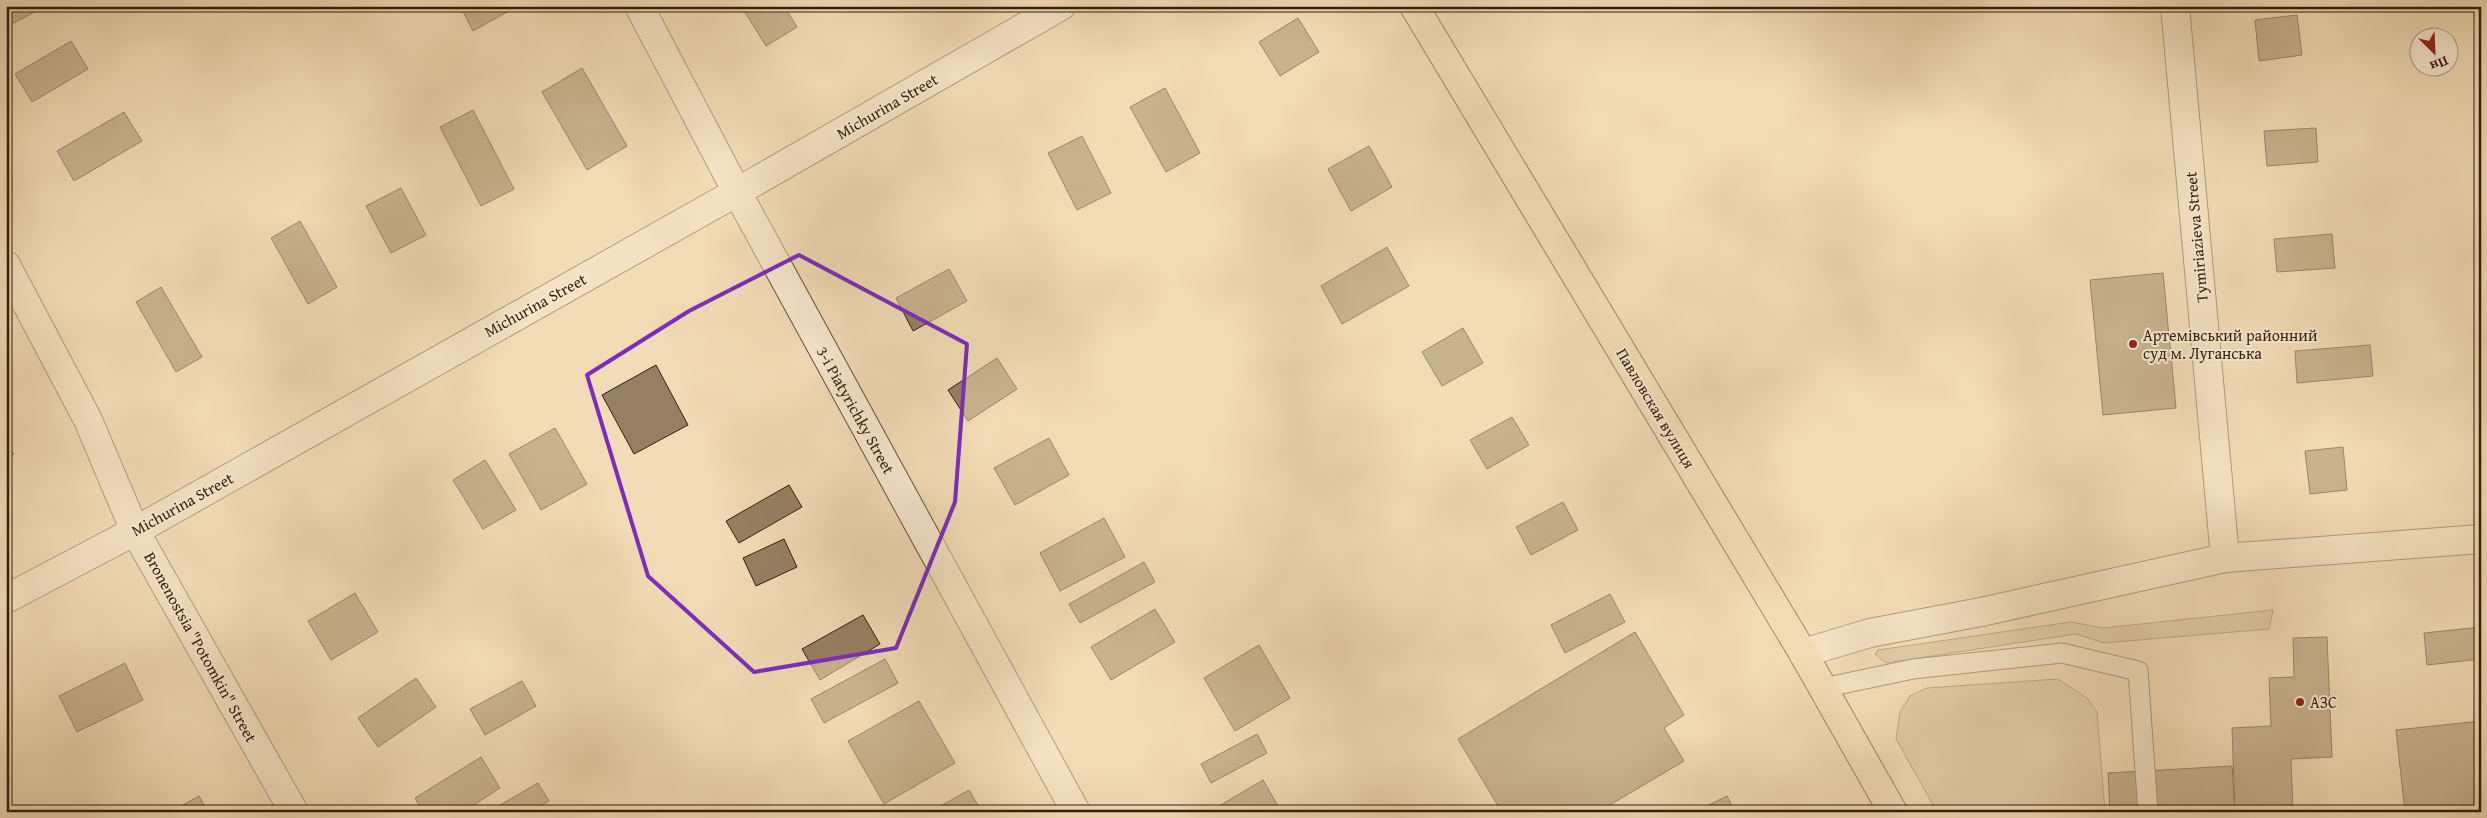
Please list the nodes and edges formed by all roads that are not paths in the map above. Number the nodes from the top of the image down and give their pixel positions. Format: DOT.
graph roads {
  1 [pos="638,6"];
  2 [pos="1061,6"];
  3 [pos="1414,6"];
  4 [pos="2175,6"];
  5 [pos="737,192"];
  6 [pos="6,265"];
  7 [pos="135,530"];
  8 [pos="2481,539"];
  9 [pos="2225,558"];
  10 [pos="6,599"];
  11 [pos="1804,653"];
  12 [pos="1823,688"];
  13 [pos="294,812"];
  14 [pos="1076,812"];
  15 [pos="1893,812"];
  16 [pos="2148,812"];
  1 -- 5 [label="street, 3-i Piatyrichky Street"];
  2 -- 5 [label="street, Michurina Street"];
  3 -- 11 [label="main road, Павловская вулиця"];
  4 -- 9 [label="street, Tymiriazieva Street"];
  5 -- 7 [label="street, Michurina Street"];
  5 -- 14 [label="street, 3-i Piatyrichky Street"];
  6 -- 7 [label="street, Bronenostsia \"Potomkin\" Street"];
  7 -- 10 [label="street, Michurina Street"];
  7 -- 13 [label="street, Bronenostsia \"Potomkin\" Street"];
  8 -- 9 [label="street"];
  9 -- 11 [label="street"];
  11 -- 12 [label="main road, Павловская вулиця"];
  12 -- 15 [label="main road, Павловская вулиця"];
  12 -- 16 [label="lane"];
}
